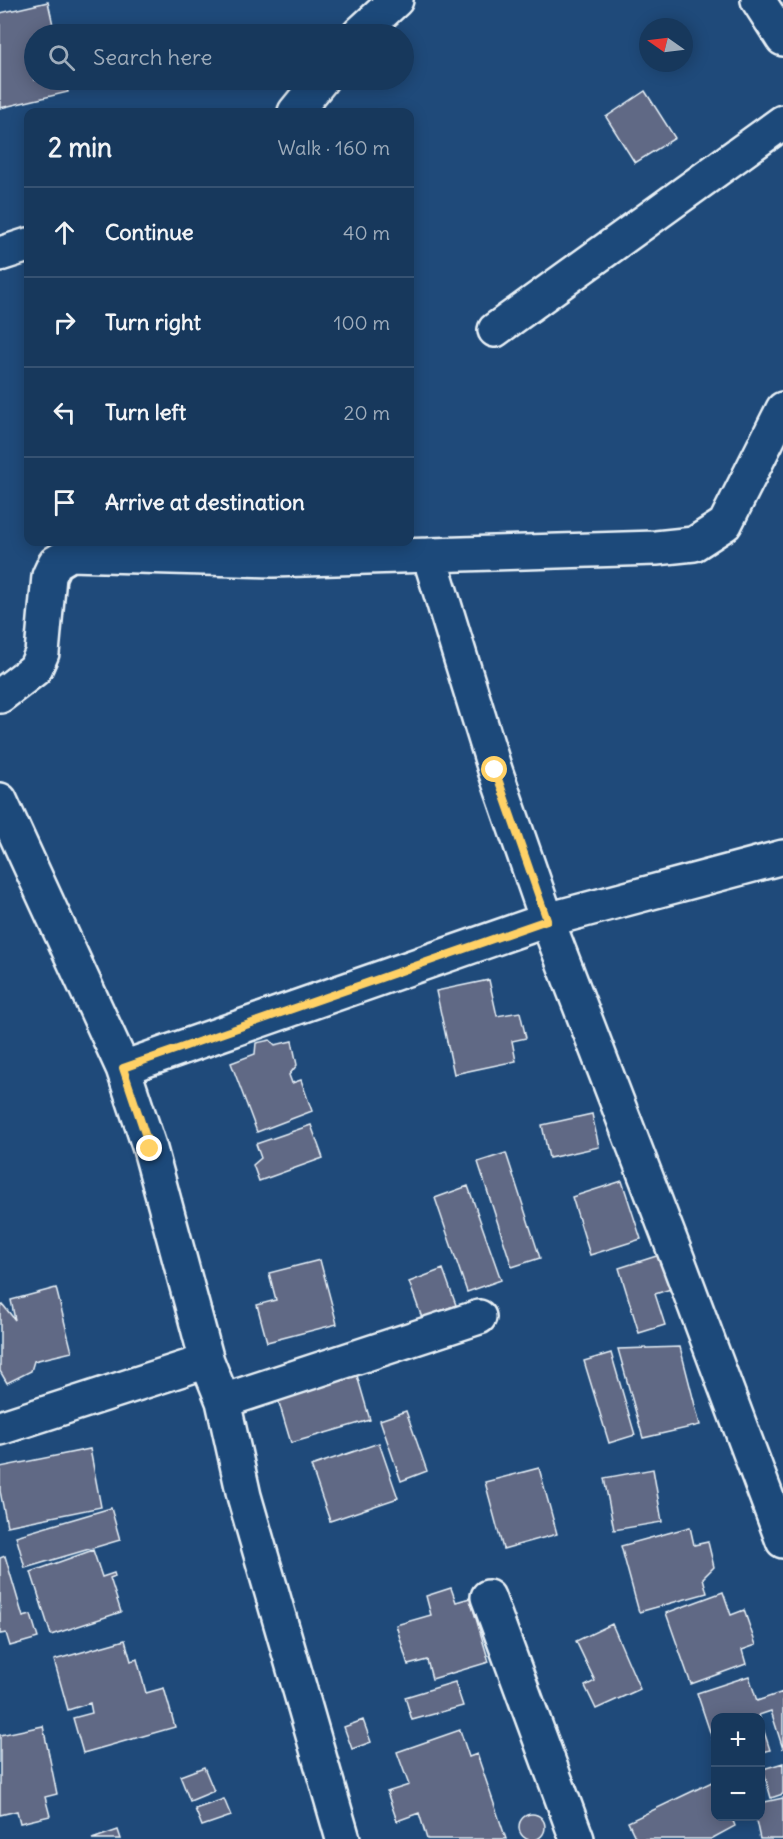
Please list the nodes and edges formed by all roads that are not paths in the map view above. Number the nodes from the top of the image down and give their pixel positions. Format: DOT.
graph roads {
  1 [pos="396,0"];
  2 [pos="758,0"];
  3 [pos="370,24"];
  4 [pos="783,39"];
  5 [pos="313,90"];
  6 [pos="298,108"];
  7 [pos="783,122"];
  8 [pos="24,246"];
  9 [pos="0,254"];
  10 [pos="495,330"];
  11 [pos="783,409"];
  12 [pos="429,555"];
  13 [pos="0,696"];
  14 [pos="0,800"];
  15 [pos="783,856"];
  16 [pos="547,920"];
  17 [pos="123,1068"];
  18 [pos="479,1317"];
  19 [pos="207,1361"];
  20 [pos="223,1401"];
  21 [pos="0,1428"];
  22 [pos="783,1541"];
  23 [pos="488,1596"];
  24 [pos="344,1839"];
  25 [pos="577,1839"];
  1 -- 3 [label="street"];
  2 -- 4 [label="street"];
  5 -- 6 [label="street"];
  7 -- 10 [label="street"];
  8 -- 9 [label="street"];
  11 -- 12 [label="street"];
  12 -- 13 [label="street"];
  12 -- 16 [label="street"];
  14 -- 17 [label="street"];
  15 -- 16 [label="street"];
  16 -- 17 [label="street"];
  16 -- 22 [label="street"];
  17 -- 19 [label="street"];
  18 -- 20 [label="street"];
  19 -- 20 [label="street"];
  19 -- 21 [label="street"];
  20 -- 24 [label="street"];
  23 -- 25 [label="street"];
}
